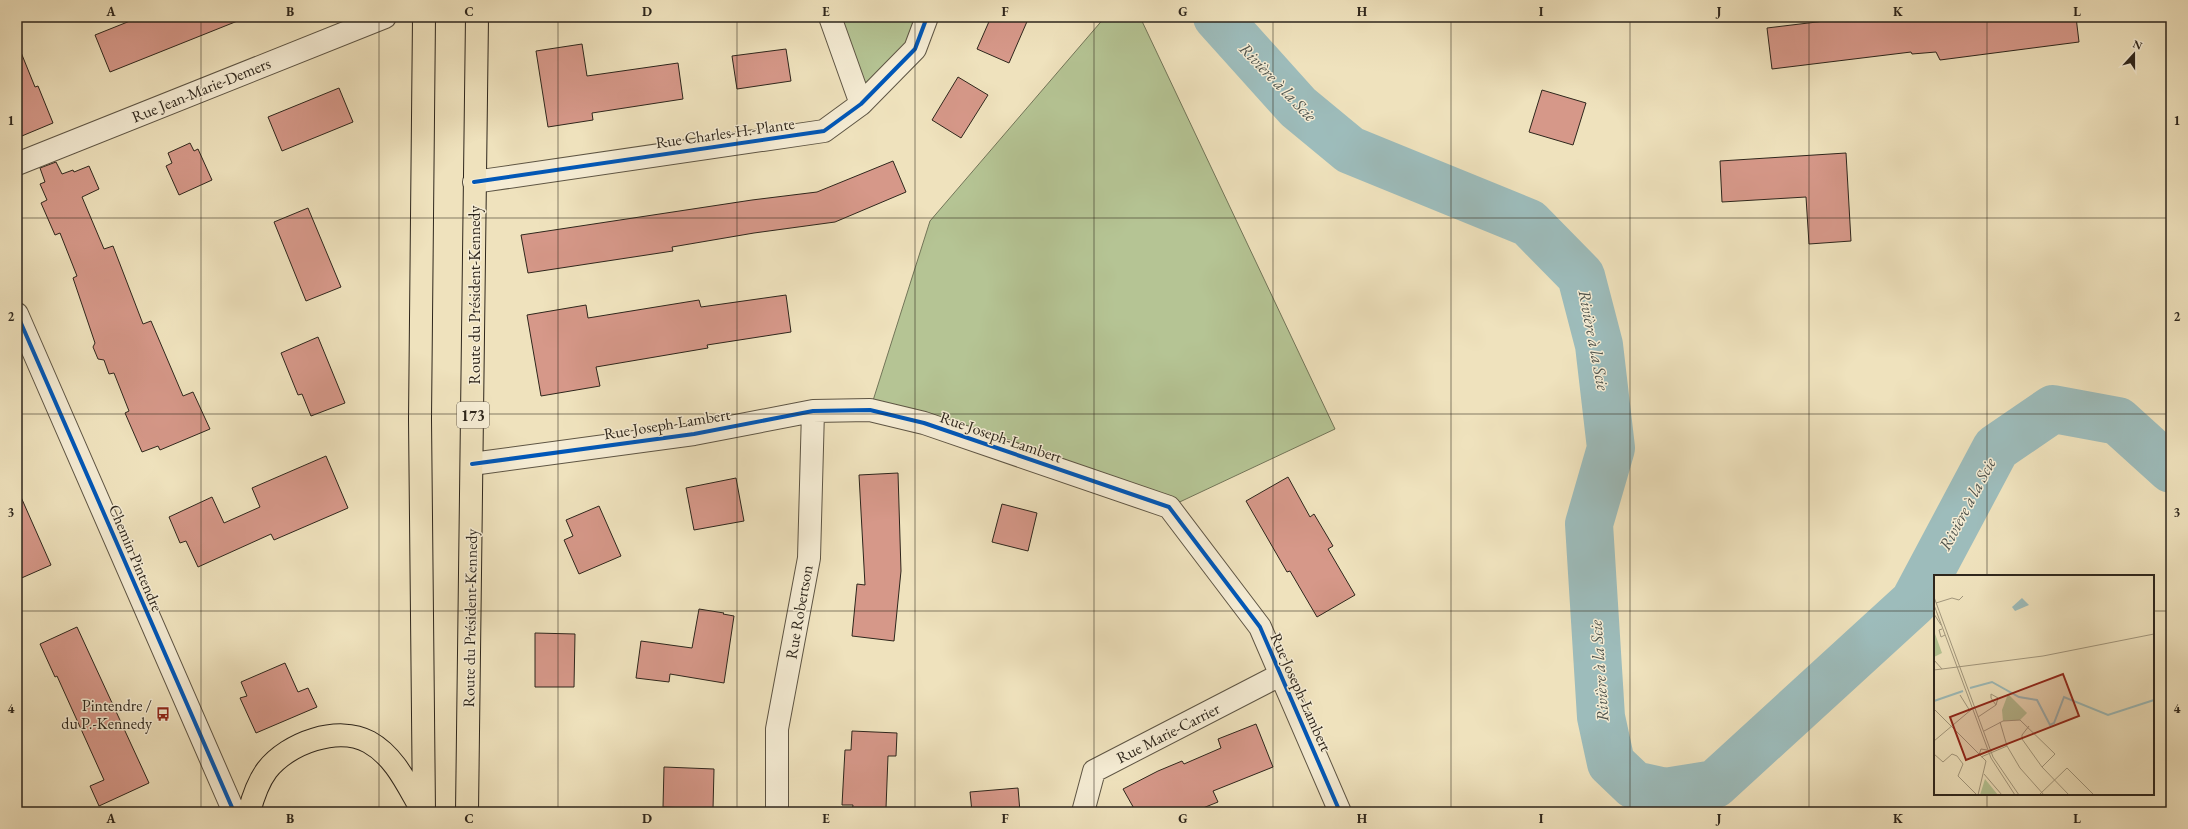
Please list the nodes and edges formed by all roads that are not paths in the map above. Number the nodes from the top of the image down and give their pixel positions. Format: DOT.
graph roads {
  1 [pos="385,17"];
  2 [pos="424,17"];
  3 [pos="477,17"];
  4 [pos="830,17"];
  5 [pos="927,17"];
  6 [pos="861,104"];
  7 [pos="17,164"];
  8 [pos="474,182"];
  9 [pos="17,314"];
  10 [pos="813,411"];
  11 [pos="472,464"];
  12 [pos="1280,675"];
  13 [pos="234,812"];
  14 [pos="249,812"];
  15 [pos="423,812"];
  16 [pos="467,812"];
  17 [pos="777,812"];
  18 [pos="1083,812"];
  19 [pos="1340,812"];
  1 -- 7 [label="street, Rue Jean-Marie-Demers"];
  2 -- 15 [label="main road"];
  3 -- 8 [label="main road, Route du Président-Kennedy / 173"];
  4 -- 6 [label="street"];
  5 -- 6 [label="street, Rue Charles-H.-Plante"];
  6 -- 8 [label="street, Rue Charles-H.-Plante"];
  8 -- 11 [label="main road, Route du Président-Kennedy / 173"];
  9 -- 13 [label="street, Chemin Pintendre"];
  10 -- 11 [label="street, Rue Joseph-Lambert"];
  10 -- 12 [label="street, Rue Joseph-Lambert"];
  10 -- 17 [label="street, Rue Robertson"];
  11 -- 16 [label="main road, Route du Président-Kennedy / 173"];
  12 -- 18 [label="street, Rue Marie-Carrier"];
  12 -- 19 [label="street, Rue Joseph-Lambert"];
  14 -- 15 [label="main road"];
}
